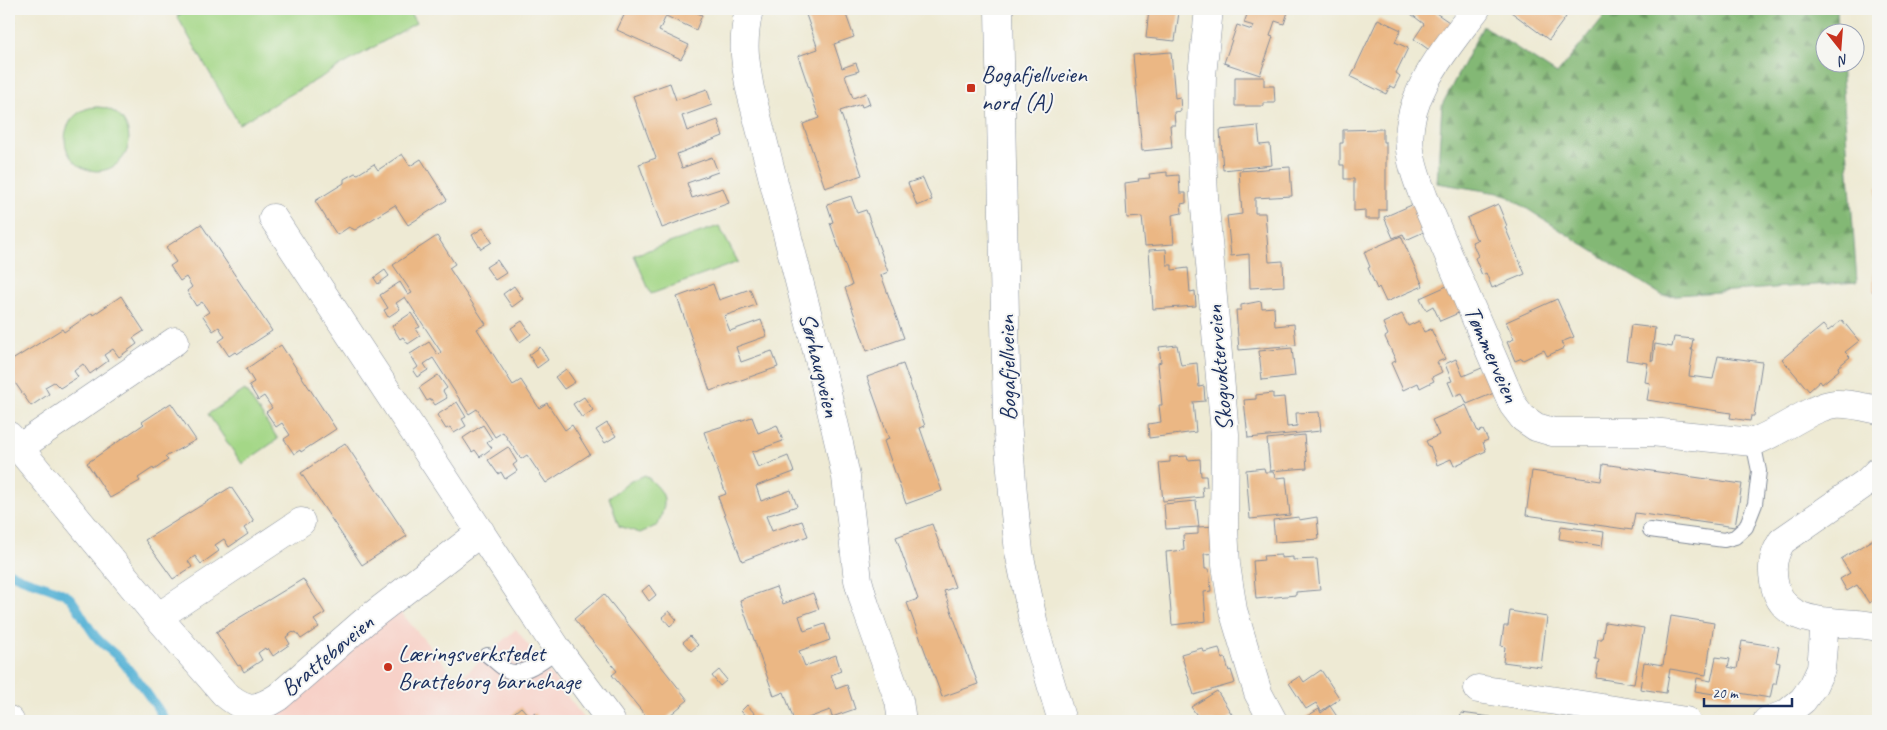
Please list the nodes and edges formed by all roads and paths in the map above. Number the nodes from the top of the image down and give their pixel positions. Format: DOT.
graph roads {
  1 [pos="750,9"];
  2 [pos="999,9"];
  3 [pos="1209,9"];
  4 [pos="1476,9"];
  5 [pos="272,218"];
  6 [pos="175,341"];
  7 [pos="1878,410"];
  8 [pos="14,442"];
  9 [pos="1753,442"];
  10 [pos="1878,471"];
  11 [pos="301,522"];
  12 [pos="1650,530"];
  13 [pos="481,532"];
  14 [pos="158,617"];
  15 [pos="1825,622"];
  16 [pos="1878,627"];
  17 [pos="558,650"];
  18 [pos="487,655"];
  19 [pos="1478,689"];
  20 [pos="611,721"];
  21 [pos="902,721"];
  22 [pos="1062,721"];
  23 [pos="1273,721"];
  24 [pos="1686,721"];
  25 [pos="1767,721"];
  1 -- 21 [label="street, Sørhaugveien"];
  2 -- 22 [label="street, Bogafjellveien"];
  3 -- 23 [label="street, Skogvokterveien"];
  4 -- 9 [label="street, Tømmerveien"];
  5 -- 13 [label="street"];
  6 -- 8 [label="street, Brattebøveien"];
  7 -- 9 [label="street, Tømmerveien"];
  8 -- 14 [label="street, Brattebøveien"];
  9 -- 12 [label="lane"];
  10 -- 15 [label="street"];
  11 -- 14 [label="street"];
  13 -- 14 [label="street, Brattebøveien"];
  13 -- 17 [label="street"];
  15 -- 16 [label="street"];
  15 -- 25 [label="street"];
  17 -- 18 [label="lane"];
  17 -- 20 [label="street"];
  19 -- 24 [label="street"];
}
